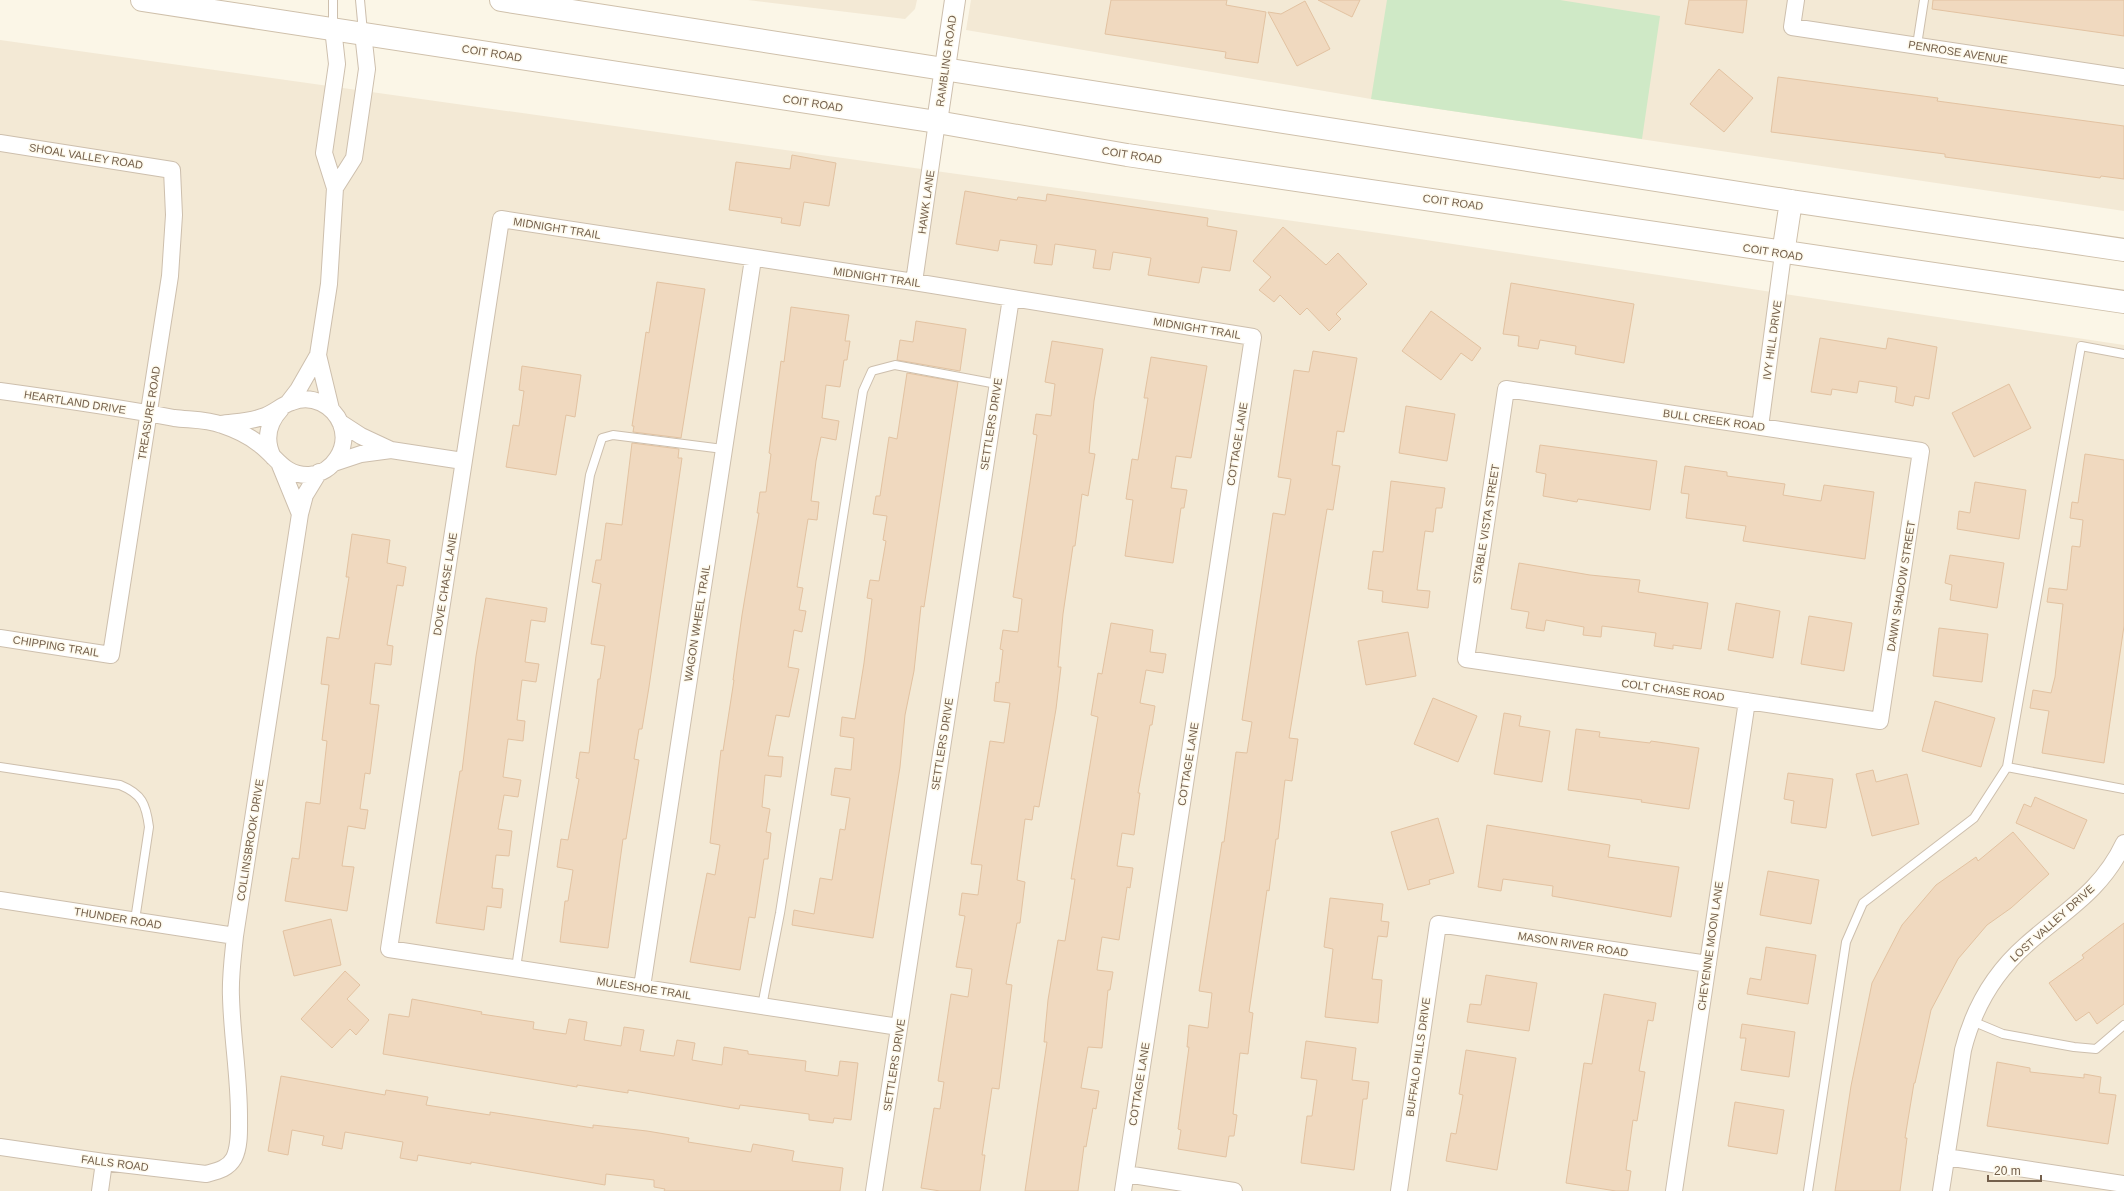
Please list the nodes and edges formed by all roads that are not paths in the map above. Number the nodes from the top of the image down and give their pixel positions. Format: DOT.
graph roads {
  1 [pos="142,0"];
  2 [pos="333,0"];
  3 [pos="360,0"];
  4 [pos="502,0"];
  5 [pos="955,0"];
  6 [pos="1796,0"];
  7 [pos="1924,0"];
  8 [pos="333,28"];
  9 [pos="363,33"];
  10 [pos="1917,45"];
  11 [pos="944,69"];
  12 [pos="2124,76"];
  13 [pos="937,122"];
  14 [pos="0,144"];
  15 [pos="172,170"];
  16 [pos="335,188"];
  17 [pos="1790,201"];
  18 [pos="501,220"];
  19 [pos="2124,250"];
  20 [pos="1783,254"];
  21 [pos="753,259"];
  22 [pos="914,282"];
  23 [pos="1011,298"];
  24 [pos="2124,302"];
  25 [pos="1253,337"];
  26 [pos="2124,354"];
  27 [pos="318,355"];
  28 [pos="997,384"];
  29 [pos="1506,390"];
  30 [pos="0,391"];
  31 [pos="286,405"];
  32 [pos="149,413"];
  33 [pos="336,416"];
  34 [pos="221,424"];
  35 [pos="1760,427"];
  36 [pos="723,449"];
  37 [pos="391,450"];
  38 [pos="1921,452"];
  39 [pos="277,461"];
  40 [pos="463,461"];
  41 [pos="327,468"];
  42 [pos="300,514"];
  43 [pos="0,638"];
  44 [pos="111,655"];
  45 [pos="1466,659"];
  46 [pos="1747,701"];
  47 [pos="1880,721"];
  48 [pos="0,767"];
  49 [pos="2007,767"];
  50 [pos="2124,789"];
  51 [pos="2124,843"];
  52 [pos="0,900"];
  53 [pos="135,920"];
  54 [pos="1438,924"];
  55 [pos="235,936"];
  56 [pos="389,949"];
  57 [pos="1708,964"];
  58 [pos="516,968"];
  59 [pos="642,987"];
  60 [pos="762,1006"];
  61 [pos="1972,1021"];
  62 [pos="2124,1025"];
  63 [pos="899,1027"];
  64 [pos="0,1147"];
  65 [pos="1946,1157"];
  66 [pos="104,1162"];
  67 [pos="228,1165"];
  68 [pos="1126,1174"];
  69 [pos="2124,1184"];
  70 [pos="100,1191"];
  71 [pos="874,1191"];
  72 [pos="1123,1191"];
  73 [pos="1234,1191"];
  74 [pos="1399,1191"];
  75 [pos="1674,1191"];
  76 [pos="1808,1191"];
  77 [pos="1941,1191"];
  1 -- 8 [label="main road, COIT ROAD"];
  2 -- 8 [label="lane"];
  3 -- 9 [label="lane"];
  4 -- 11 [label="main road"];
  5 -- 11 [label="street, RAMBLING ROAD"];
  6 -- 10 [label="street, PENROSE AVENUE"];
  7 -- 10 [label="lane"];
  8 -- 9 [label="main road, COIT ROAD"];
  8 -- 16 [label="street, COLLINSBROOK DRIVE"];
  9 -- 13 [label="main road, COIT ROAD"];
  9 -- 16 [label="street, COLLINSBROOK DRIVE"];
  10 -- 12 [label="street, PENROSE AVENUE"];
  11 -- 13 [label="street, RAMBLING ROAD"];
  11 -- 17 [label="main road"];
  13 -- 20 [label="main road, COIT ROAD"];
  13 -- 22 [label="street, HAWK LANE"];
  14 -- 15 [label="street, SHOAL VALLEY ROAD"];
  15 -- 32 [label="street, TREASURE ROAD"];
  16 -- 27 [label="street, COLLINSBROOK DRIVE"];
  17 -- 19 [label="main road"];
  17 -- 20 [label="main road"];
  18 -- 21 [label="street, MIDNIGHT TRAIL"];
  18 -- 40 [label="street, DOVE CHASE LANE"];
  20 -- 24 [label="main road, COIT ROAD"];
  20 -- 35 [label="street, IVY HILL DRIVE"];
  21 -- 22 [label="street, MIDNIGHT TRAIL"];
  21 -- 36 [label="street, WAGON WHEEL TRAIL"];
  22 -- 23 [label="street, MIDNIGHT TRAIL"];
  23 -- 25 [label="street, MIDNIGHT TRAIL"];
  23 -- 28 [label="street, SETTLERS DRIVE"];
  25 -- 68 [label="street, COTTAGE LANE"];
  26 -- 49 [label="lane"];
  27 -- 31 [label="street, COLLINSBROOK DRIVE"];
  27 -- 33 [label="street, COLLINSBROOK DRIVE"];
  28 -- 60 [label="lane"];
  28 -- 63 [label="street, SETTLERS DRIVE"];
  29 -- 35 [label="street, BULL CREEK ROAD"];
  29 -- 45 [label="street, STABLE VISTA STREET"];
  30 -- 32 [label="street, HEARTLAND DRIVE"];
  31 -- 33 [label="street, HEARTLAND DRIVE"];
  31 -- 34 [label="street, HEARTLAND DRIVE"];
  31 -- 39 [label="street, COLLINSBROOK DRIVE"];
  32 -- 34 [label="street, HEARTLAND DRIVE"];
  32 -- 44 [label="street, TREASURE ROAD"];
  33 -- 37 [label="street, HEARTLAND DRIVE"];
  33 -- 41 [label="street, COLLINSBROOK DRIVE"];
  34 -- 39 [label="street, HEARTLAND DRIVE"];
  35 -- 38 [label="street, BULL CREEK ROAD"];
  36 -- 58 [label="lane"];
  36 -- 59 [label="street, WAGON WHEEL TRAIL"];
  37 -- 40 [label="street, HEARTLAND DRIVE"];
  37 -- 41 [label="street, HEARTLAND DRIVE"];
  38 -- 47 [label="street, DAWN SHADOW STREET"];
  39 -- 41 [label="street, HEARTLAND DRIVE"];
  39 -- 42 [label="street, COLLINSBROOK DRIVE"];
  40 -- 56 [label="street, DOVE CHASE LANE"];
  41 -- 42 [label="street, COLLINSBROOK DRIVE"];
  42 -- 55 [label="street, COLLINSBROOK DRIVE"];
  43 -- 44 [label="street, CHIPPING TRAIL"];
  45 -- 46 [label="street, COLT CHASE ROAD"];
  46 -- 47 [label="street, COLT CHASE ROAD"];
  46 -- 57 [label="street, CHEYENNE MOON LANE"];
  48 -- 53 [label="lane"];
  49 -- 50 [label="lane"];
  49 -- 76 [label="lane"];
  51 -- 61 [label="street, LOST VALLEY DRIVE"];
  52 -- 53 [label="street, THUNDER ROAD"];
  53 -- 55 [label="street, THUNDER ROAD"];
  54 -- 57 [label="street, MASON RIVER ROAD"];
  54 -- 74 [label="street, BUFFALO HILLS DRIVE"];
  55 -- 67 [label="street, COLLINSBROOK DRIVE"];
  56 -- 58 [label="street, MULESHOE TRAIL"];
  57 -- 75 [label="street, CHEYENNE MOON LANE"];
  58 -- 59 [label="street, MULESHOE TRAIL"];
  59 -- 60 [label="street, MULESHOE TRAIL"];
  60 -- 63 [label="street, MULESHOE TRAIL"];
  61 -- 62 [label="lane"];
  61 -- 65 [label="street, LOST VALLEY DRIVE"];
  63 -- 71 [label="street, SETTLERS DRIVE"];
  64 -- 66 [label="street, FALLS ROAD"];
  65 -- 69 [label="street"];
  65 -- 77 [label="street, LOST VALLEY DRIVE"];
  66 -- 67 [label="street, FALLS ROAD"];
  66 -- 70 [label="street"];
  68 -- 72 [label="street, COTTAGE LANE"];
  68 -- 73 [label="street"];
}
